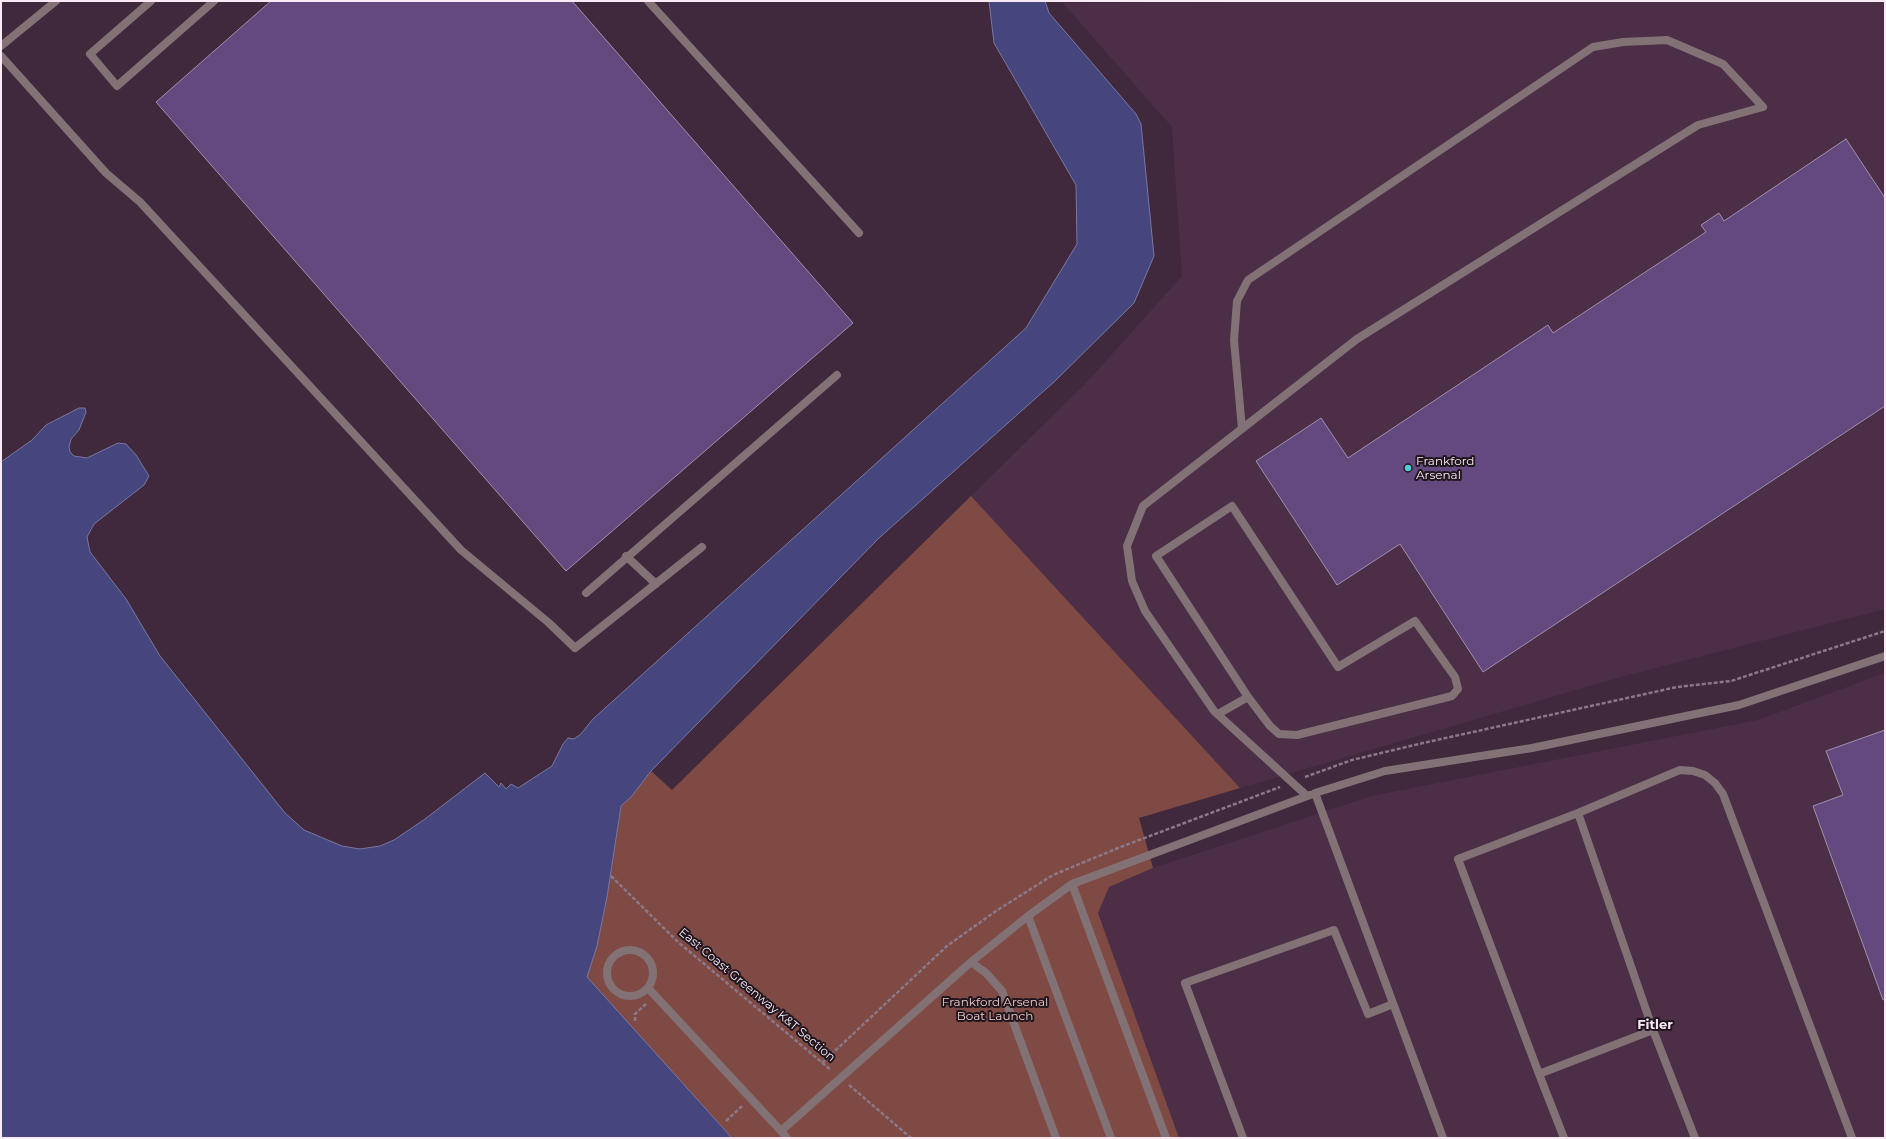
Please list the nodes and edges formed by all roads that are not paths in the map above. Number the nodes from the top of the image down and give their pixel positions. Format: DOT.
graph roads {
  1 [pos="56,1"];
  2 [pos="151,1"];
  3 [pos="214,1"];
  4 [pos="648,1"];
  5 [pos="1,46"];
  6 [pos="1,56"];
  7 [pos="859,233"];
  8 [pos="837,375"];
  9 [pos="1242,429"];
  10 [pos="702,547"];
  11 [pos="626,556"];
  12 [pos="656,584"];
  13 [pos="586,592"];
  14 [pos="1885,656"];
  15 [pos="1248,697"];
  16 [pos="1218,714"];
  17 [pos="1311,794"];
  18 [pos="1578,813"];
  19 [pos="1072,884"];
  20 [pos="1028,916"];
  21 [pos="971,962"];
  22 [pos="648,988"];
  23 [pos="1393,1004"];
  24 [pos="1653,1030"];
  25 [pos="1539,1074"];
  26 [pos="781,1131"];
  27 [pos="787,1138"];
  28 [pos="1056,1138"];
  29 [pos="1111,1138"];
  30 [pos="1166,1138"];
  31 [pos="1243,1138"];
  32 [pos="1443,1138"];
  33 [pos="1564,1138"];
  34 [pos="1695,1138"];
  35 [pos="1852,1138"];
  1 -- 5 [label="lane"];
  2 -- 3 [label="lane"];
  4 -- 7 [label="lane"];
  6 -- 12 [label="lane"];
  8 -- 11 [label="lane"];
  9 -- 9 [label="lane"];
  9 -- 16 [label="lane"];
  10 -- 12 [label="lane"];
  11 -- 12 [label="lane"];
  11 -- 13 [label="lane"];
  14 -- 17 [label="lane"];
  15 -- 15 [label="lane"];
  15 -- 16 [label="lane"];
  16 -- 17 [label="lane"];
  17 -- 19 [label="lane"];
  17 -- 23 [label="lane"];
  18 -- 24 [label="lane"];
  18 -- 25 [label="lane"];
  18 -- 35 [label="lane"];
  19 -- 20 [label="lane"];
  19 -- 30 [label="lane"];
  20 -- 21 [label="lane"];
  20 -- 29 [label="lane"];
  21 -- 26 [label="lane"];
  21 -- 28 [label="lane"];
  22 -- 22 [label="lane"];
  22 -- 26 [label="lane"];
  23 -- 31 [label="lane"];
  23 -- 32 [label="lane"];
  24 -- 25 [label="lane"];
  24 -- 34 [label="lane"];
  25 -- 33 [label="lane"];
  26 -- 27 [label="lane"];
}
